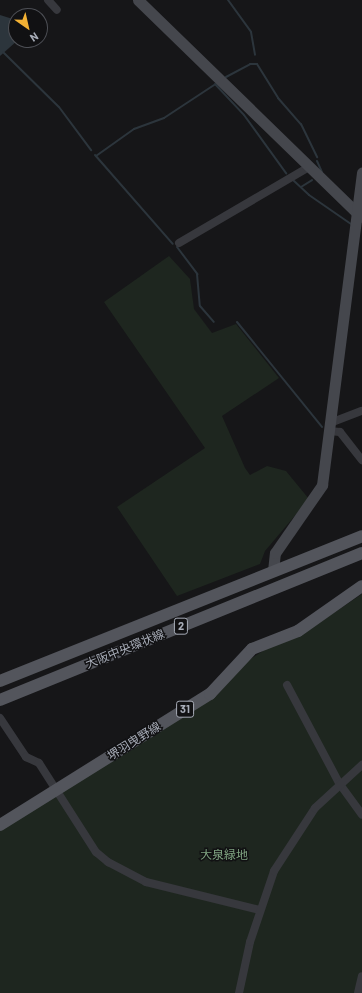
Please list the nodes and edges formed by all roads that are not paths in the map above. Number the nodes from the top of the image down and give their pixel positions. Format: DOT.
graph roads {
  1 [pos="48,0"];
  2 [pos="138,0"];
  3 [pos="57,10"];
  4 [pos="309,167"];
  5 [pos="362,173"];
  6 [pos="360,216"];
  7 [pos="179,242"];
  8 [pos="362,411"];
  9 [pos="330,427"];
  10 [pos="362,460"];
  11 [pos="362,536"];
  12 [pos="362,553"];
  13 [pos="273,571"];
  14 [pos="362,586"];
  15 [pos="0,681"];
  16 [pos="287,684"];
  17 [pos="0,700"];
  18 [pos="0,718"];
  19 [pos="362,766"];
  20 [pos="339,783"];
  21 [pos="57,788"];
  22 [pos="362,815"];
  23 [pos="0,825"];
  24 [pos="260,910"];
  25 [pos="362,976"];
  26 [pos="239,993"];
  27 [pos="358,993"];
  1 -- 3 [label="street"];
  2 -- 4 [label="street"];
  4 -- 6 [label="street"];
  4 -- 7 [label="street"];
  5 -- 6 [label="street"];
  6 -- 9 [label="street"];
  8 -- 9 [label="street"];
  9 -- 10 [label="street"];
  9 -- 13 [label="street"];
  11 -- 13 [label="main road, 大阪中央環状線 / 2"];
  12 -- 17 [label="main road, 大阪中央環状線 / 2"];
  13 -- 15 [label="main road, 大阪中央環状線 / 2"];
  14 -- 21 [label="main road, 堺羽曳野線 / 31"];
  16 -- 20 [label="street"];
  18 -- 21 [label="street"];
  19 -- 20 [label="street"];
  20 -- 22 [label="street"];
  20 -- 24 [label="street"];
  21 -- 23 [label="main road, 堺羽曳野線 / 31"];
  21 -- 24 [label="street"];
  24 -- 26 [label="street"];
  25 -- 27 [label="street"];
}
